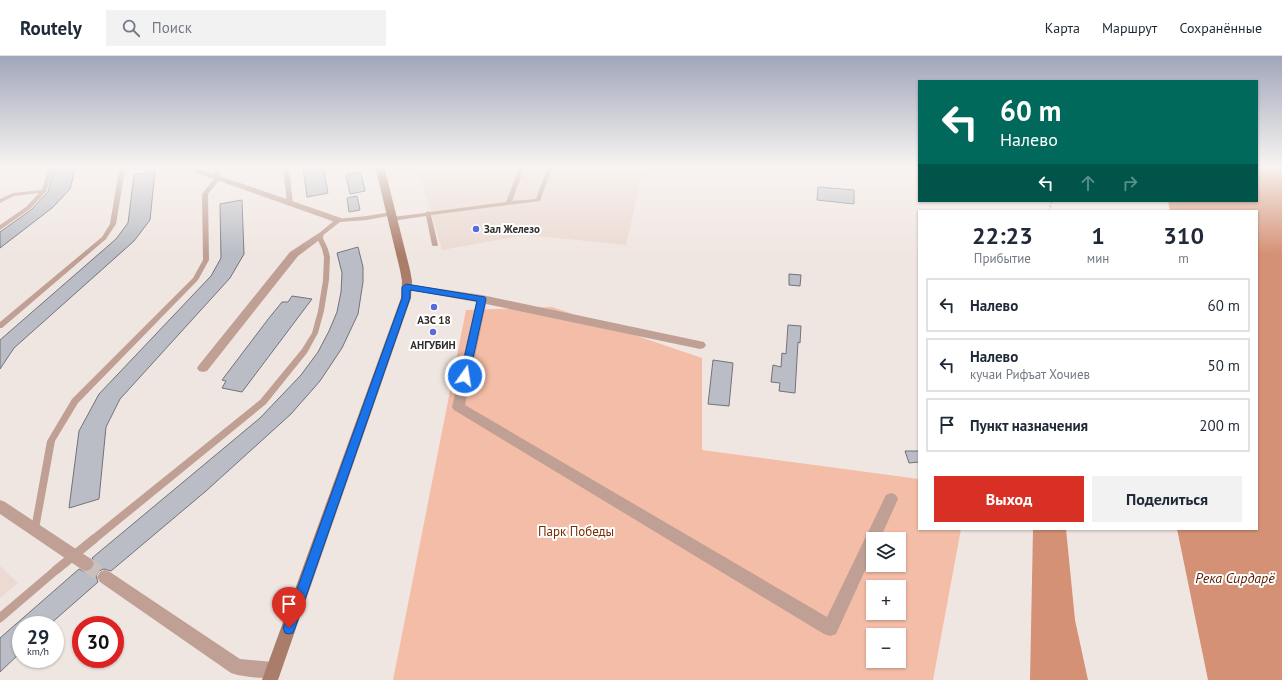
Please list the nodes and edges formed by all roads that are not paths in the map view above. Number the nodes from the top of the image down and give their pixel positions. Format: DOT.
graph roads {
  1 [pos="13,195"];
  2 [pos="40,195"];
  3 [pos="118,195"];
  4 [pos="205,195"];
  5 [pos="264,195"];
  6 [pos="289,195"];
  7 [pos="386,195"];
  8 [pos="511,195"];
  9 [pos="540,195"];
  10 [pos="0,201"];
  11 [pos="508,203"];
  12 [pos="290,204"];
  13 [pos="428,213"];
  14 [pos="391,217"];
  15 [pos="338,220"];
  16 [pos="0,228"];
  17 [pos="318,236"];
  18 [pos="435,245"];
  19 [pos="406,287"];
  20 [pos="482,299"];
  21 [pos="0,326"];
  22 [pos="700,345"];
  23 [pos="203,368"];
  24 [pos="891,499"];
  25 [pos="0,506"];
  26 [pos="35,529"];
  27 [pos="86,564"];
  28 [pos="105,577"];
  29 [pos="0,618"];
  30 [pos="272,675"];
  1 -- 10 [label="lane"];
  2 -- 16 [label="lane"];
  3 -- 21 [label="lane"];
  4 -- 26 [label="lane"];
  5 -- 12 [label="street"];
  6 -- 12 [label="lane"];
  7 -- 14 [label="main road"];
  8 -- 11 [label="lane"];
  9 -- 11 [label="lane"];
  11 -- 13 [label="lane"];
  12 -- 15 [label="street"];
  13 -- 14 [label="lane"];
  13 -- 18 [label="lane"];
  14 -- 15 [label="lane"];
  14 -- 19 [label="main road"];
  15 -- 17 [label="lane"];
  17 -- 23 [label="street"];
  17 -- 29 [label="lane, bridge"];
  19 -- 20 [label="street"];
  19 -- 30 [label="main road"];
  20 -- 22 [label="street"];
  20 -- 24 [label="street"];
  25 -- 26 [label="street"];
  26 -- 27 [label="street"];
  28 -- 30 [label="street"];
}
